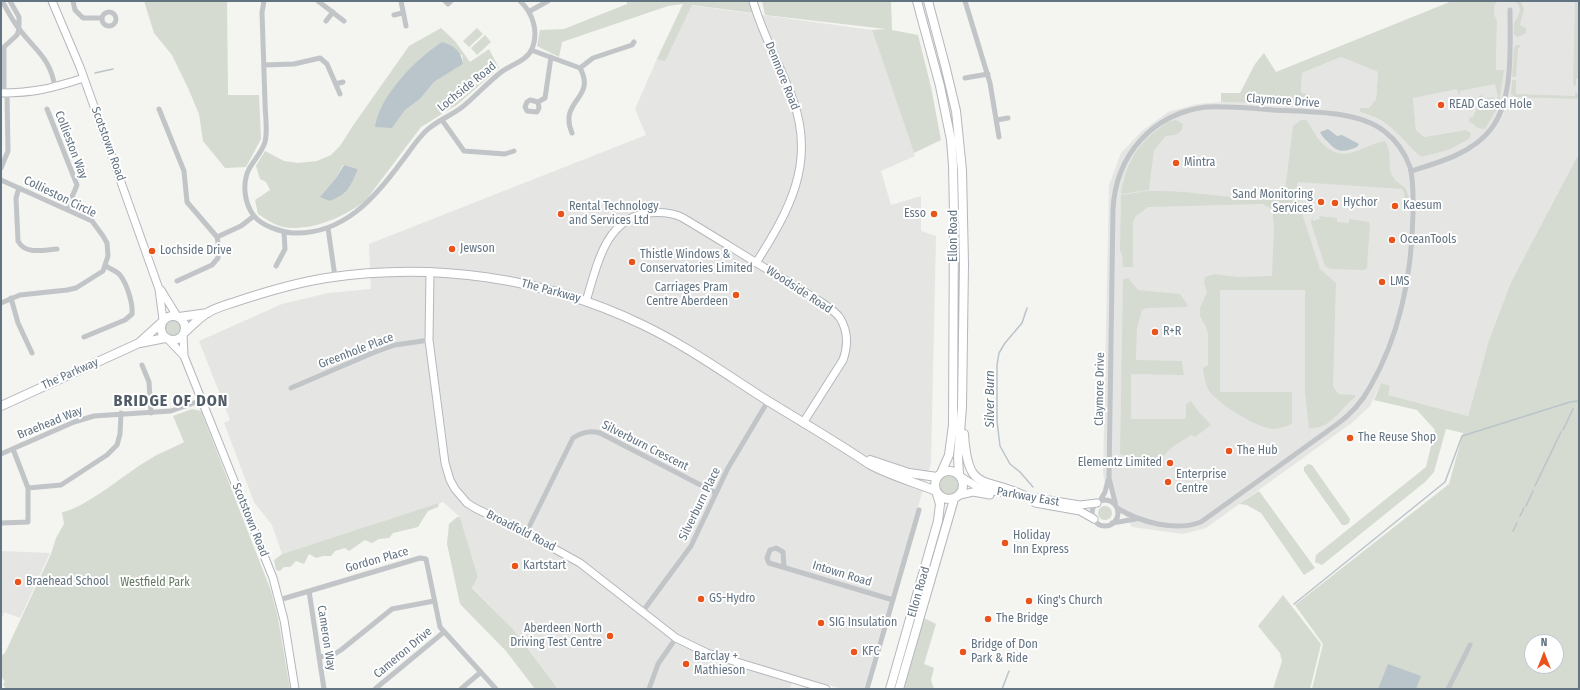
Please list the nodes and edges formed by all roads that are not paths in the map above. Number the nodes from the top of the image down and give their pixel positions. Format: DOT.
graph roads {
  1 [pos="2,1"];
  2 [pos="10,1"];
  3 [pos="52,1"];
  4 [pos="73,1"];
  5 [pos="264,1"];
  6 [pos="318,1"];
  7 [pos="401,1"];
  8 [pos="445,1"];
  9 [pos="451,1"];
  10 [pos="520,1"];
  11 [pos="548,1"];
  12 [pos="753,1"];
  13 [pos="917,1"];
  14 [pos="928,1"];
  15 [pos="965,1"];
  16 [pos="1510,10"];
  17 [pos="530,11"];
  18 [pos="333,12"];
  19 [pos="402,13"];
  20 [pos="394,15"];
  21 [pos="102,18"];
  22 [pos="326,21"];
  23 [pos="344,21"];
  24 [pos="406,26"];
  25 [pos="19,29"];
  26 [pos="634,42"];
  27 [pos="531,50"];
  28 [pos="551,58"];
  29 [pos="264,65"];
  30 [pos="580,68"];
  31 [pos="988,74"];
  32 [pos="84,78"];
  33 [pos="965,78"];
  34 [pos="342,82"];
  35 [pos="336,84"];
  36 [pos="55,87"];
  37 [pos="4,93"];
  38 [pos="340,94"];
  39 [pos="538,102"];
  40 [pos="47,109"];
  41 [pos="160,109"];
  42 [pos="1008,118"];
  43 [pos="442,120"];
  44 [pos="997,120"];
  45 [pos="572,133"];
  46 [pos="999,137"];
  47 [pos="514,151"];
  48 [pos="505,154"];
  49 [pos="505,161"];
  50 [pos="1,168"];
  51 [pos="1411,171"];
  52 [pos="1,180"];
  53 [pos="19,188"];
  54 [pos="67,209"];
  55 [pos="254,216"];
  56 [pos="328,228"];
  57 [pos="284,232"];
  58 [pos="217,238"];
  59 [pos="56,249"];
  60 [pos="756,263"];
  61 [pos="106,266"];
  62 [pos="276,266"];
  63 [pos="430,272"];
  64 [pos="335,277"];
  65 [pos="177,281"];
  66 [pos="159,289"];
  67 [pos="11,298"];
  68 [pos="586,301"];
  69 [pos="1,303"];
  70 [pos="208,312"];
  71 [pos="178,316"];
  72 [pos="162,322"];
  73 [pos="184,334"];
  74 [pos="84,337"];
  75 [pos="166,338"];
  76 [pos="429,340"];
  77 [pos="139,343"];
  78 [pos="32,353"];
  79 [pos="184,356"];
  80 [pos="142,366"];
  81 [pos="291,388"];
  82 [pos="202,400"];
  83 [pos="768,401"];
  84 [pos="1,406"];
  85 [pos="962,407"];
  86 [pos="121,413"];
  87 [pos="151,414"];
  88 [pos="802,423"];
  89 [pos="13,449"];
  90 [pos="1,454"];
  91 [pos="858,456"];
  92 [pos="939,475"];
  93 [pos="960,476"];
  94 [pos="1109,478"];
  95 [pos="28,488"];
  96 [pos="936,492"];
  97 [pos="716,493"];
  98 [pos="957,497"];
  99 [pos="1026,497"];
  100 [pos="1098,502"];
  101 [pos="1117,507"];
  102 [pos="919,510"];
  103 [pos="1094,519"];
  104 [pos="1137,519"];
  105 [pos="1,523"];
  106 [pos="1112,523"];
  107 [pos="526,533"];
  108 [pos="784,567"];
  109 [pos="309,590"];
  110 [pos="279,600"];
  111 [pos="893,600"];
  112 [pos="434,601"];
  113 [pos="643,611"];
  114 [pos="444,632"];
  115 [pos="676,638"];
  116 [pos="1470,645"];
  117 [pos="319,657"];
  118 [pos="481,672"];
  119 [pos="295,689"];
  120 [pos="324,689"];
  121 [pos="375,689"];
  122 [pos="461,689"];
  123 [pos="496,689"];
  124 [pos="649,689"];
  125 [pos="826,689"];
  126 [pos="867,689"];
  127 [pos="890,689"];
  128 [pos="899,689"];
  129 [pos="1448,689"];
  1 -- 25 [label="street"];
  2 -- 25 [label="street"];
  3 -- 32 [label="street, Scotstown Road"];
  4 -- 21 [label="street"];
  5 -- 29 [label="street"];
  6 -- 18 [label="street"];
  7 -- 19 [label="street"];
  8 -- 9 [label="street"];
  10 -- 17 [label="street"];
  11 -- 17 [label="street"];
  12 -- 60 [label="street, Denmore Road"];
  13 -- 92 [label="main road, Ellon Road"];
  14 -- 85 [label="main road, Ellon Road"];
  15 -- 31 [label="street"];
  16 -- 51 [label="street"];
  17 -- 27 [label="street"];
  18 -- 22 [label="street"];
  18 -- 23 [label="street"];
  19 -- 20 [label="street"];
  19 -- 24 [label="street"];
  25 -- 36 [label="street"];
  25 -- 37 [label="street"];
  26 -- 30 [label="street"];
  27 -- 28 [label="street"];
  27 -- 43 [label="street, Lochside Road"];
  28 -- 30 [label="street"];
  28 -- 39 [label="street"];
  29 -- 35 [label="street"];
  29 -- 55 [label="street"];
  30 -- 45 [label="street"];
  31 -- 33 [label="street"];
  31 -- 44 [label="street"];
  32 -- 36 [label="street"];
  32 -- 66 [label="street, Scotstown Road"];
  34 -- 35 [label="street"];
  35 -- 38 [label="street"];
  36 -- 37 [label="street"];
  37 -- 50 [label="street"];
  40 -- 54 [label="street, Collieston Way"];
  41 -- 58 [label="street"];
  42 -- 44 [label="street"];
  43 -- 48 [label="street"];
  43 -- 56 [label="street, Lochside Road"];
  44 -- 46 [label="street"];
  47 -- 48 [label="street"];
  48 -- 49 [label="street"];
  51 -- 94 [label="street, Claymore Drive"];
  51 -- 104 [label="street, Claymore Drive"];
  52 -- 53 [label="street, Collieston Circle"];
  53 -- 54 [label="street, Collieston Circle"];
  53 -- 59 [label="street"];
  54 -- 61 [label="street, Collieston Circle"];
  55 -- 57 [label="street, Lochside Road"];
  55 -- 58 [label="street"];
  56 -- 57 [label="street, Lochside Road"];
  56 -- 64 [label="street"];
  57 -- 62 [label="street"];
  58 -- 65 [label="street"];
  60 -- 68 [label="street, Woodside Road"];
  60 -- 88 [label="street, Woodside Road"];
  61 -- 67 [label="street"];
  61 -- 74 [label="street"];
  63 -- 64 [label="main road, The Parkway"];
  63 -- 68 [label="main road, The Parkway"];
  63 -- 76 [label="street, Broadfold Road"];
  64 -- 70 [label="main road, The Parkway"];
  66 -- 71 [label="street"];
  66 -- 72 [label="street"];
  67 -- 69 [label="street"];
  67 -- 78 [label="street"];
  68 -- 83 [label="main road, The Parkway"];
  70 -- 71 [label="main road, The Parkway"];
  70 -- 73 [label="main road, The Parkway"];
  71 -- 72 [label="main road"];
  71 -- 73 [label="main road"];
  72 -- 75 [label="main road"];
  72 -- 77 [label="main road, The Parkway"];
  73 -- 75 [label="main road"];
  73 -- 79 [label="street"];
  75 -- 77 [label="main road, The Parkway"];
  75 -- 79 [label="street"];
  76 -- 81 [label="street, Greenhole Place"];
  76 -- 107 [label="street, Broadfold Road"];
  77 -- 84 [label="main road, The Parkway"];
  79 -- 82 [label="street, Scotstown Road"];
  80 -- 87 [label="street"];
  82 -- 87 [label="street, Braehead Way"];
  82 -- 110 [label="street, Scotstown Road"];
  83 -- 88 [label="main road, The Parkway"];
  83 -- 97 [label="street, Silverburn Place"];
  85 -- 93 [label="main road, Ellon Road"];
  85 -- 99 [label="main road"];
  86 -- 87 [label="street, Braehead Way"];
  86 -- 89 [label="street, Braehead Way"];
  86 -- 95 [label="street"];
  88 -- 91 [label="main road, The Parkway"];
  89 -- 90 [label="street, Braehead Way"];
  89 -- 95 [label="street"];
  91 -- 92 [label="main road, The Parkway"];
  91 -- 96 [label="main road, The Parkway"];
  92 -- 93 [label="main road"];
  92 -- 96 [label="main road"];
  93 -- 98 [label="main road"];
  93 -- 99 [label="street, Parkway East"];
  94 -- 100 [label="street, Claymore Drive"];
  94 -- 101 [label="street, Claymore Drive"];
  95 -- 105 [label="street"];
  96 -- 98 [label="main road"];
  96 -- 127 [label="main road, Ellon Road"];
  97 -- 107 [label="street, Silverburn Crescent"];
  97 -- 113 [label="street, Silverburn Place"];
  98 -- 103 [label="street, Parkway East"];
  98 -- 128 [label="main road, Ellon Road"];
  99 -- 100 [label="street, Parkway East"];
  100 -- 101 [label="street"];
  100 -- 103 [label="street"];
  101 -- 104 [label="street"];
  101 -- 106 [label="street"];
  102 -- 111 [label="street"];
  103 -- 106 [label="street"];
  104 -- 106 [label="street"];
  107 -- 113 [label="street, Broadfold Road"];
  108 -- 111 [label="street, Intown Road"];
  109 -- 110 [label="street, Gordon Place"];
  109 -- 112 [label="street, Gordon Place"];
  109 -- 117 [label="street, Cameron Way"];
  110 -- 119 [label="street, Scotstown Road"];
  111 -- 126 [label="street"];
  112 -- 114 [label="street, Gordon Place"];
  112 -- 117 [label="street"];
  113 -- 115 [label="street, Broadfold Road"];
  114 -- 118 [label="street, Gordon Place"];
  114 -- 121 [label="street, Cameron Drive"];
  115 -- 124 [label="street"];
  115 -- 125 [label="street, Broadfold Road"];
  116 -- 129 [label="street"];
  117 -- 120 [label="street, Cameron Way"];
  118 -- 122 [label="street"];
  118 -- 123 [label="street, Gordon Place"];
}
